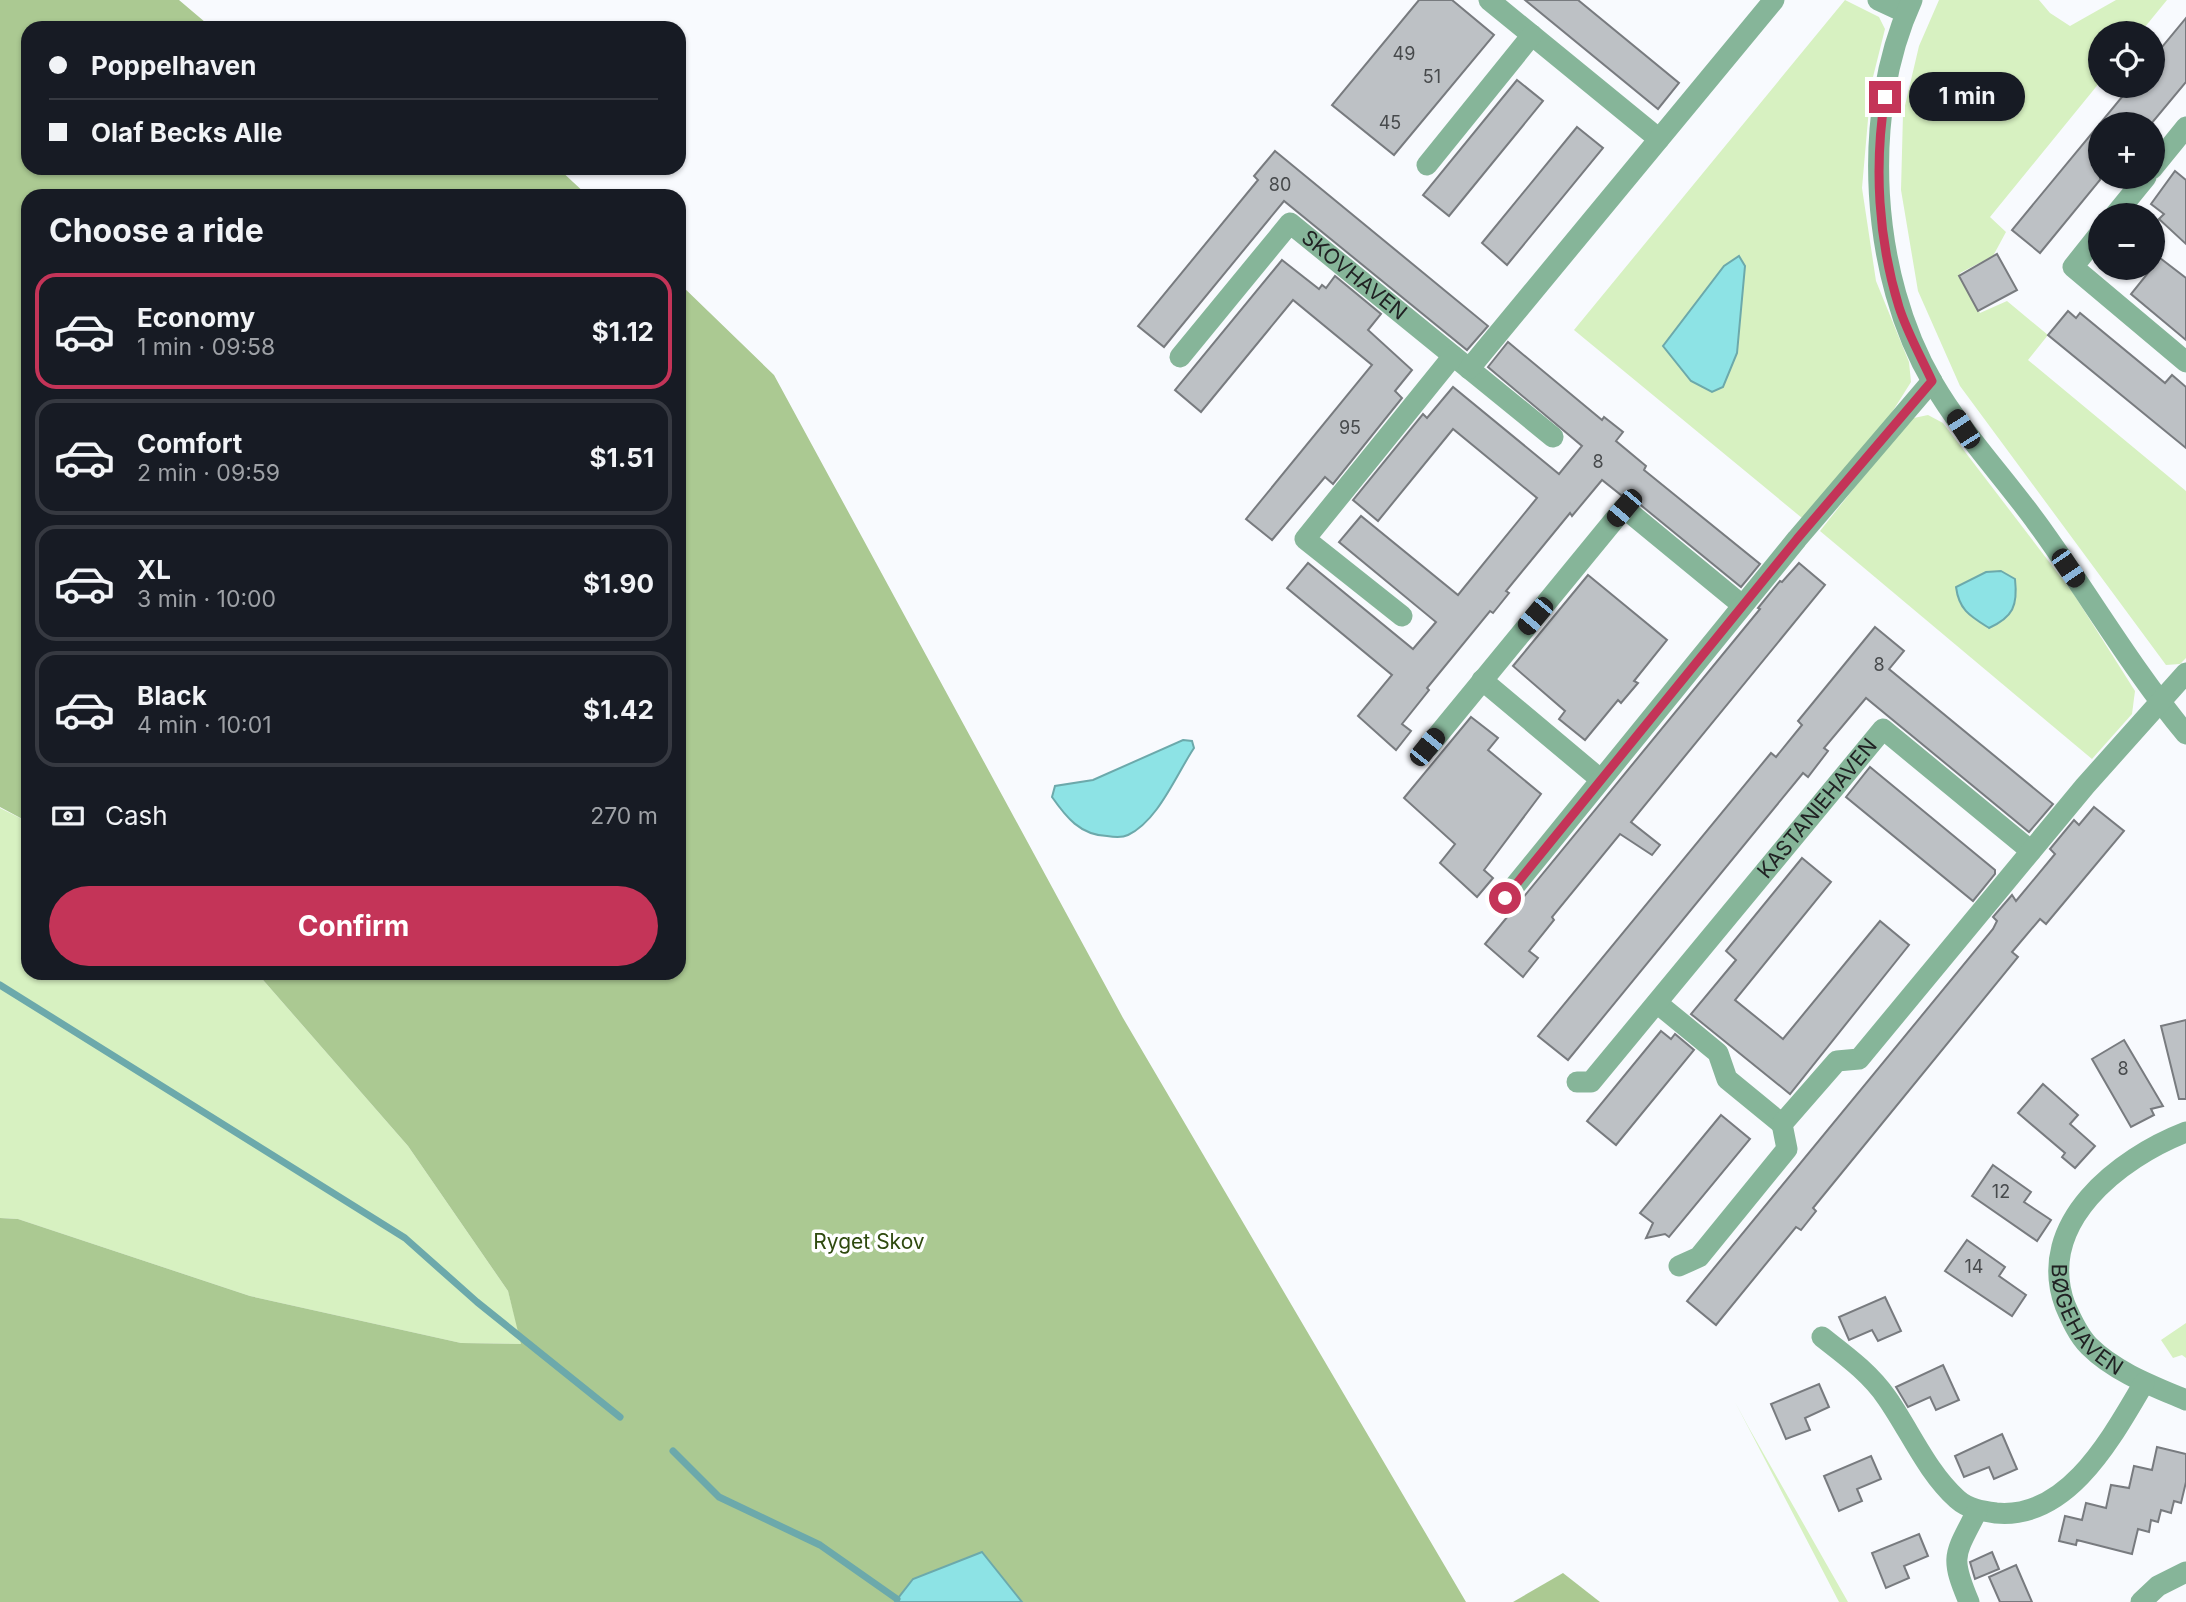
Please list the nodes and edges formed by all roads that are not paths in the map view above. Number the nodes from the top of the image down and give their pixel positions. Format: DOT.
graph roads {
  1 [pos="1489,0"];
  2 [pos="1774,0"];
  3 [pos="1878,0"];
  4 [pos="1909,6"];
  5 [pos="1532,35"];
  6 [pos="2185,129"];
  7 [pos="1659,139"];
  8 [pos="2165,153"];
  9 [pos="1427,165"];
  10 [pos="2136,189"];
  11 [pos="2125,203"];
  12 [pos="2088,248"];
  13 [pos="2088,280"];
  14 [pos="2088,280"];
  15 [pos="1180,357"];
  16 [pos="2186,362"];
  17 [pos="1461,363"];
  18 [pos="1932,381"];
  19 [pos="1553,437"];
  20 [pos="1742,606"];
  21 [pos="1402,615"];
  22 [pos="2186,673"];
  23 [pos="1482,680"];
  24 [pos="2160,703"];
  25 [pos="2186,734"];
  26 [pos="1427,747"];
  27 [pos="1600,779"];
  28 [pos="2031,851"];
  29 [pos="1505,898"];
  30 [pos="1657,1003"];
  31 [pos="1577,1082"];
  32 [pos="1782,1124"];
  33 [pos="2186,1132"];
  34 [pos="1679,1266"];
  35 [pos="1822,1336"];
  36 [pos="2144,1383"];
  37 [pos="2186,1400"];
  38 [pos="1977,1511"];
  39 [pos="2186,1572"];
  40 [pos="1969,1602"];
  41 [pos="2141,1602"];
  1 -- 5 [label="street"];
  2 -- 7 [label="street"];
  3 -- 4 [label="street"];
  4 -- 18 [label="street"];
  5 -- 7 [label="street"];
  5 -- 9 [label="street"];
  6 -- 8 [label="street"];
  7 -- 17 [label="street"];
  10 -- 11 [label="street"];
  12 -- 14 [label="street"];
  13 -- 16 [label="street"];
  15 -- 17 [label="street, SKOVHAVEN"];
  17 -- 19 [label="street, SKOVHAVEN"];
  17 -- 21 [label="street"];
  18 -- 20 [label="street"];
  18 -- 24 [label="street"];
  20 -- 23 [label="street"];
  20 -- 27 [label="street"];
  22 -- 24 [label="street"];
  23 -- 26 [label="street"];
  23 -- 27 [label="street"];
  24 -- 25 [label="street"];
  24 -- 28 [label="street"];
  27 -- 29 [label="street"];
  28 -- 30 [label="street, KASTANIEHAVEN"];
  28 -- 32 [label="street"];
  30 -- 31 [label="street, KASTANIEHAVEN"];
  30 -- 32 [label="street"];
  32 -- 34 [label="street"];
  33 -- 36 [label="street, BØGEHAVEN"];
  35 -- 38 [label="street"];
  36 -- 37 [label="street, BØGEHAVEN"];
  36 -- 38 [label="street, BØGEHAVEN"];
  38 -- 40 [label="street"];
  39 -- 41 [label="street"];
}
